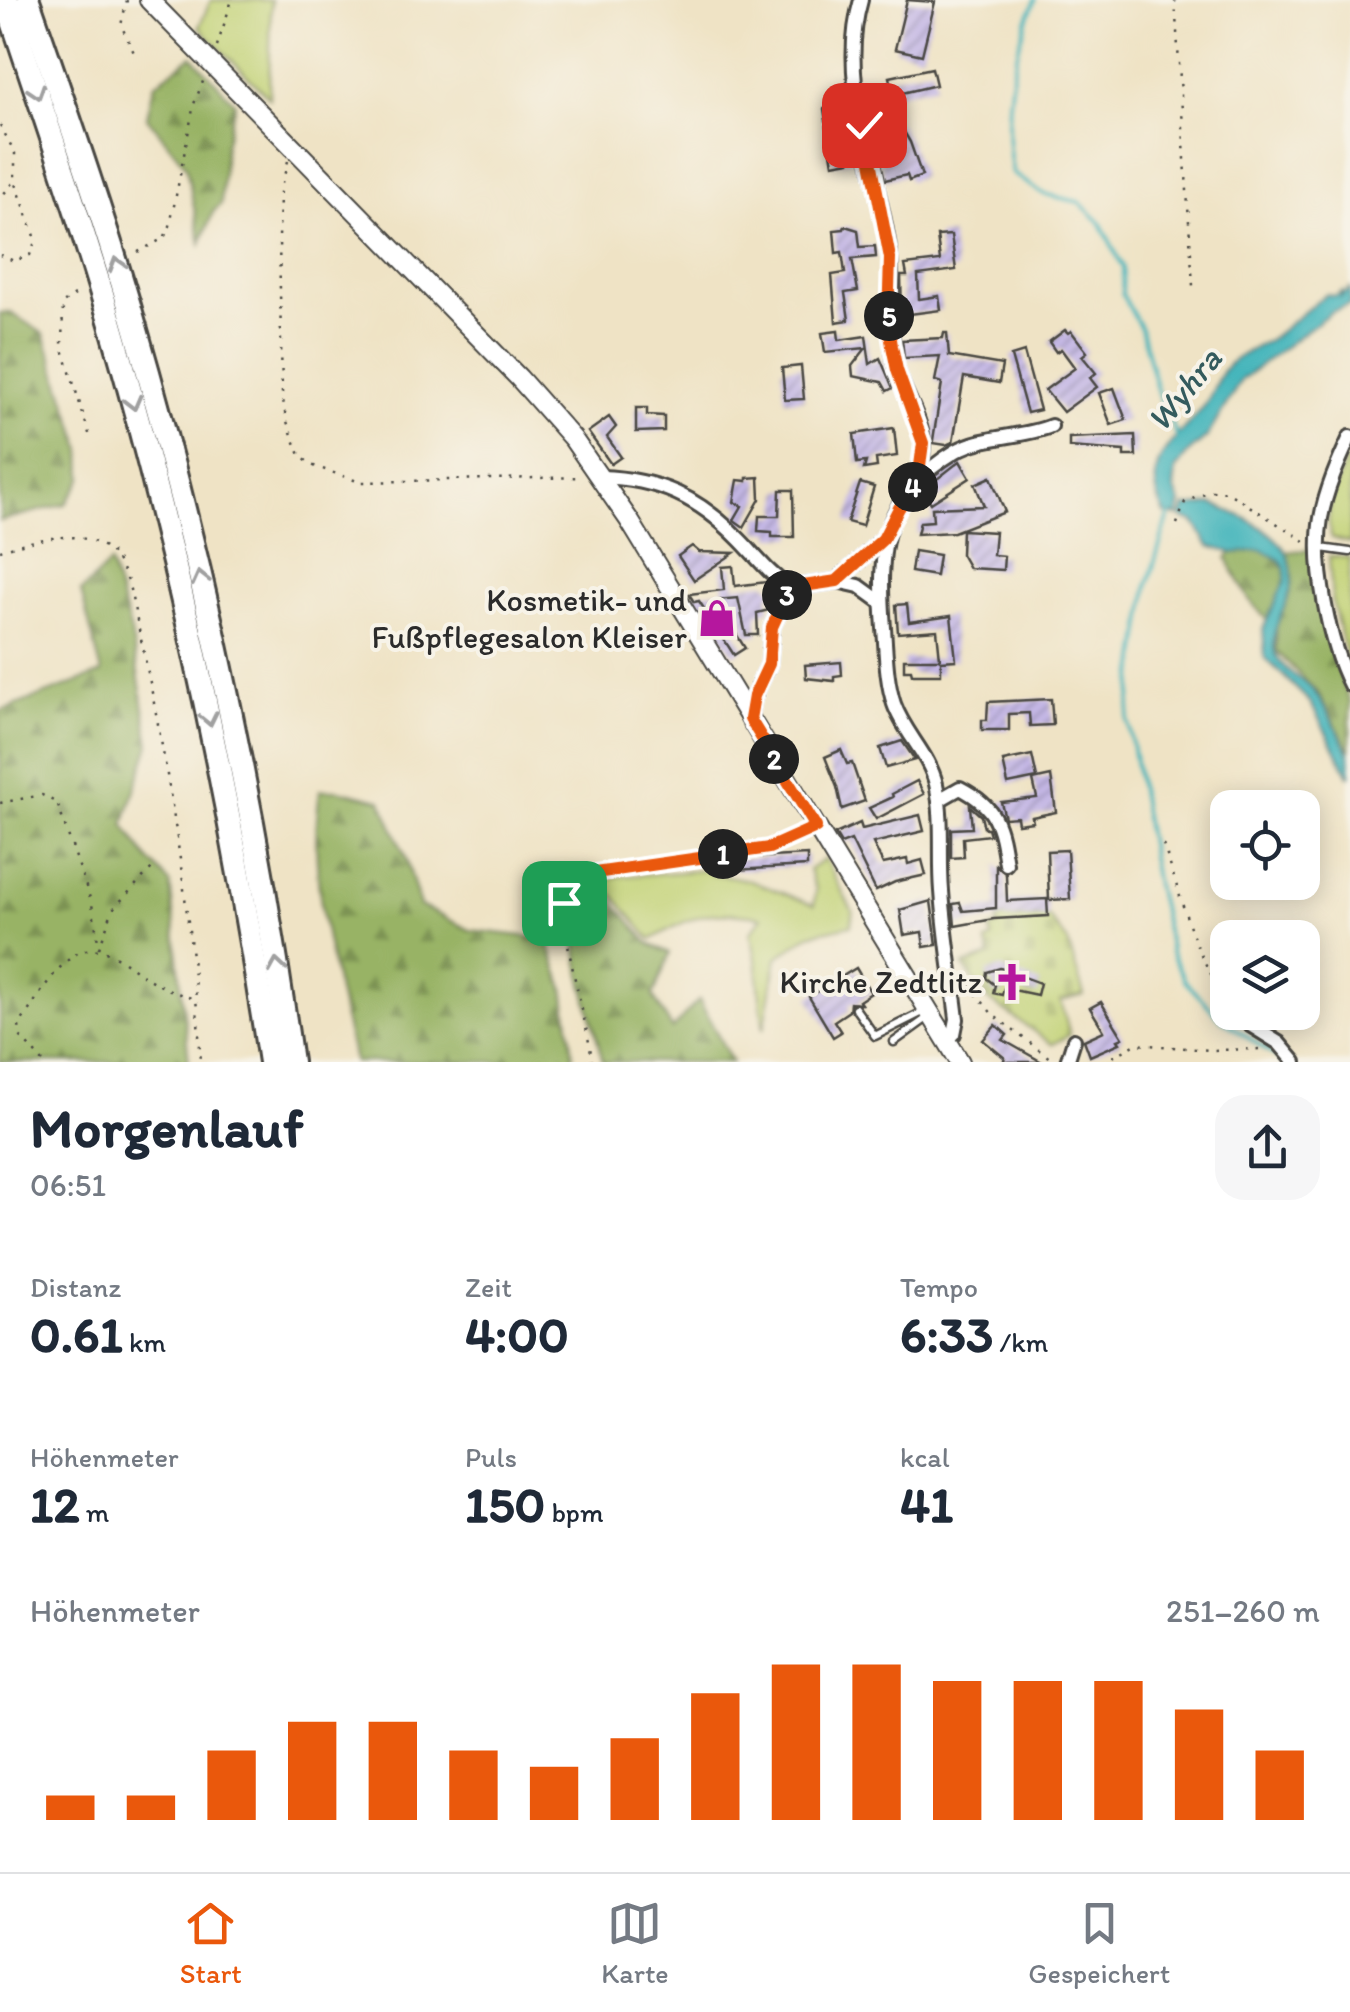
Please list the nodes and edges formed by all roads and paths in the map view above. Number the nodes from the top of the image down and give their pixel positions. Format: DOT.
graph roads {
  1 [pos="6,0"];
  2 [pos="28,0"];
  3 [pos="127,0"];
  4 [pos="149,0"];
  5 [pos="232,0"];
  6 [pos="861,0"];
  7 [pos="1174,0"];
  8 [pos="217,47"];
  9 [pos="136,58"];
  10 [pos="204,80"];
  11 [pos="0,125"];
  12 [pos="293,151"];
  13 [pos="15,182"];
  14 [pos="0,198"];
  15 [pos="138,252"];
  16 [pos="0,254"];
  17 [pos="1192,286"];
  18 [pos="75,295"];
  19 [pos="1052,426"];
  20 [pos="1350,437"];
  21 [pos="90,440"];
  22 [pos="600,477"];
  23 [pos="918,481"];
  24 [pos="1177,524"];
  25 [pos="883,539"];
  26 [pos="1319,544"];
  27 [pos="0,550"];
  28 [pos="1350,552"];
  29 [pos="837,581"];
  30 [pos="790,588"];
  31 [pos="881,602"];
  32 [pos="1350,686"];
  33 [pos="750,719"];
  34 [pos="934,776"];
  35 [pos="960,788"];
  36 [pos="939,800"];
  37 [pos="0,803"];
  38 [pos="816,827"];
  39 [pos="1163,844"];
  40 [pos="1006,864"];
  41 [pos="152,868"];
  42 [pos="99,949"];
  43 [pos="1210,973"];
  44 [pos="952,976"];
  45 [pos="197,1000"];
  46 [pos="856,1008"];
  47 [pos="930,1012"];
  48 [pos="1258,1030"];
  49 [pos="946,1039"];
  50 [pos="1074,1040"];
  51 [pos="894,1042"];
  52 [pos="1270,1043"];
  53 [pos="43,1062"];
  54 [pos="201,1062"];
  55 [pos="270,1062"];
  56 [pos="291,1062"];
  57 [pos="592,1062"];
  58 [pos="960,1062"];
  59 [pos="1055,1062"];
  60 [pos="1066,1062"];
  61 [pos="1104,1062"];
  62 [pos="1296,1062"];
  1 -- 55 [label="highway, one-way"];
  56 -- 2 [label="highway, one-way"];
  3 -- 9 [label="path"];
  4 -- 12 [label="main road"];
  5 -- 8 [label="path"];
  6 -- 23 [label="street"];
  7 -- 17 [label="path"];
  10 -- 15 [label="path"];
  11 -- 13 [label="path"];
  12 -- 22 [label="main road"];
  12 -- 22 [label="path"];
  13 -- 14 [label="path"];
  13 -- 16 [label="path"];
  18 -- 21 [label="path"];
  19 -- 23 [label="street"];
  20 -- 26 [label="street"];
  22 -- 30 [label="street"];
  22 -- 33 [label="main road"];
  23 -- 25 [label="street"];
  24 -- 26 [label="path"];
  25 -- 29 [label="street"];
  25 -- 31 [label="street"];
  26 -- 28 [label="lane"];
  26 -- 32 [label="street"];
  27 -- 45 [label="path"];
  29 -- 30 [label="street"];
  29 -- 31 [label="street"];
  30 -- 33 [label="street"];
  31 -- 34 [label="street"];
  33 -- 38 [label="main road"];
  34 -- 35 [label="street"];
  34 -- 36 [label="street"];
  35 -- 36 [label="street"];
  35 -- 40 [label="street"];
  36 -- 44 [label="street"];
  37 -- 42 [label="path"];
  38 -- 47 [label="main road"];
  38 -- 57 [label="path"];
  39 -- 43 [label="path"];
  41 -- 42 [label="path"];
  42 -- 45 [label="path"];
  42 -- 53 [label="path"];
  44 -- 49 [label="street"];
  44 -- 59 [label="path"];
  45 -- 54 [label="path"];
  46 -- 47 [label="lane"];
  47 -- 49 [label="main road"];
  47 -- 51 [label="lane"];
  48 -- 62 [label="street"];
  49 -- 58 [label="main road"];
  50 -- 60 [label="street"];
  52 -- 61 [label="path"];
}
